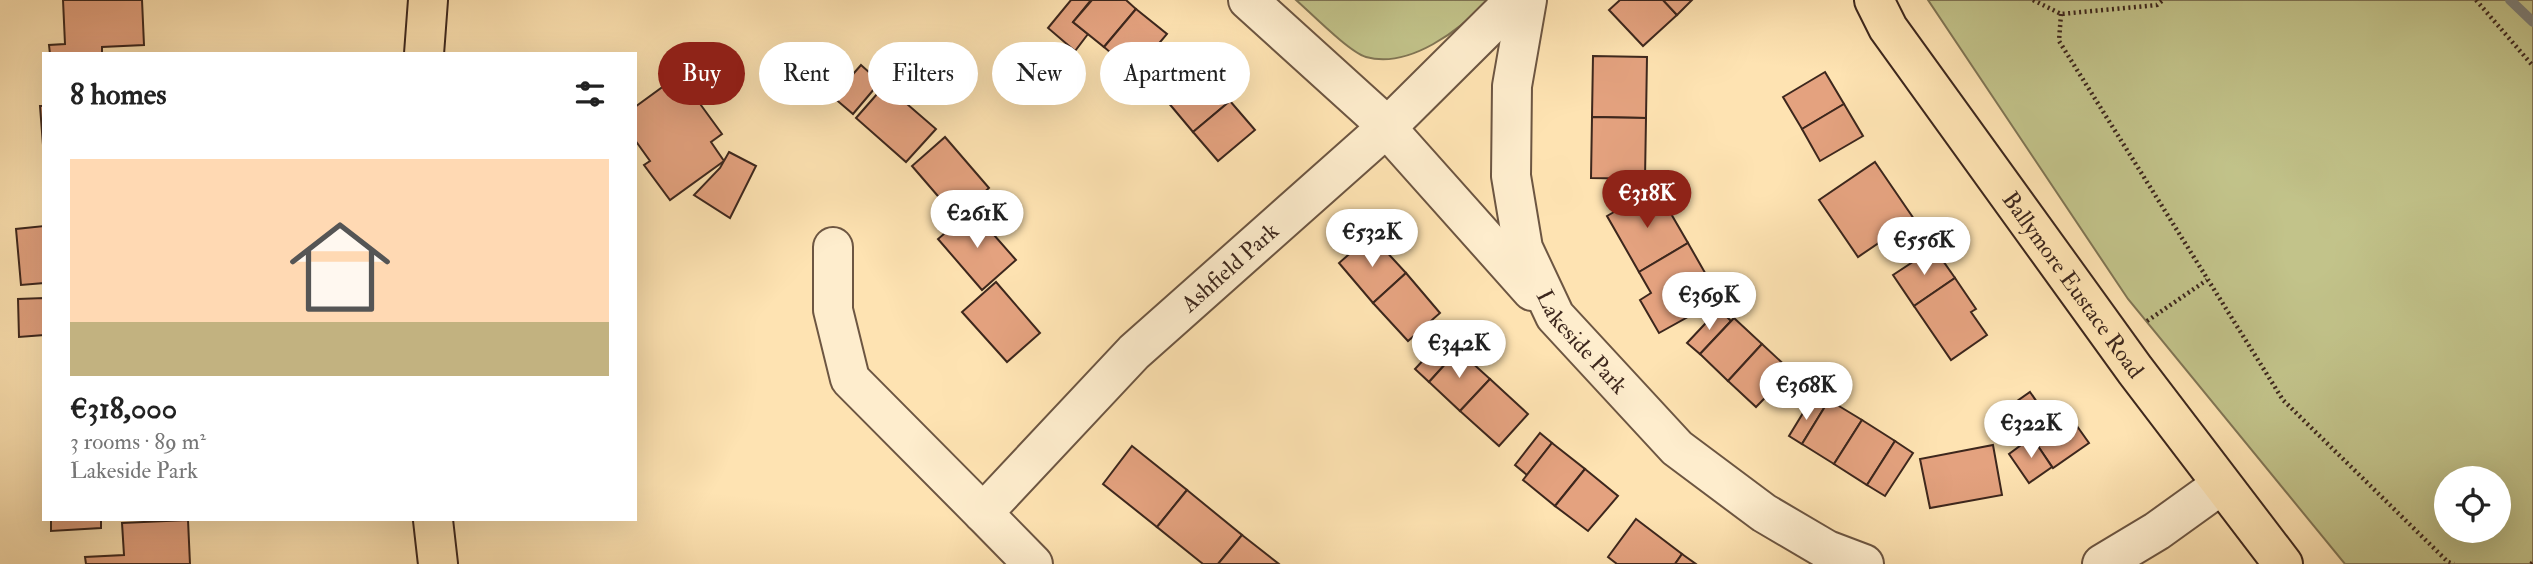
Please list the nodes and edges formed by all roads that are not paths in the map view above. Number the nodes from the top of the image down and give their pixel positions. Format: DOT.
graph roads {
  1 [pos="428,0"];
  2 [pos="1248,0"];
  3 [pos="1515,0"];
  4 [pos="1527,0"];
  5 [pos="1874,0"];
  6 [pos="424,52"];
  7 [pos="1442,74"];
  8 [pos="1511,90"];
  9 [pos="1385,129"];
  10 [pos="833,247"];
  11 [pos="1555,316"];
  12 [pos="2221,485"];
  13 [pos="983,513"];
  14 [pos="433,521"];
  15 [pos="438,564"];
  16 [pos="1034,564"];
  17 [pos="1864,564"];
  18 [pos="2102,564"];
  19 [pos="2283,564"];
  1 -- 6 [label="main road"];
  2 -- 9 [label="street"];
  3 -- 7 [label="street, Ashfield Park"];
  4 -- 8 [label="street, Lakeside Park"];
  5 -- 12 [label="main road, Ballymore Eustace Road"];
  7 -- 8 [label="street"];
  7 -- 9 [label="street, Ashfield Park"];
  8 -- 11 [label="street, Lakeside Park"];
  9 -- 11 [label="street"];
  9 -- 13 [label="street, Ashfield Park"];
  10 -- 13 [label="street"];
  11 -- 17 [label="street, Lakeside Park"];
  12 -- 18 [label="street"];
  12 -- 19 [label="main road, Ballymore Eustace Road"];
  13 -- 16 [label="street"];
  14 -- 15 [label="main road"];
}
